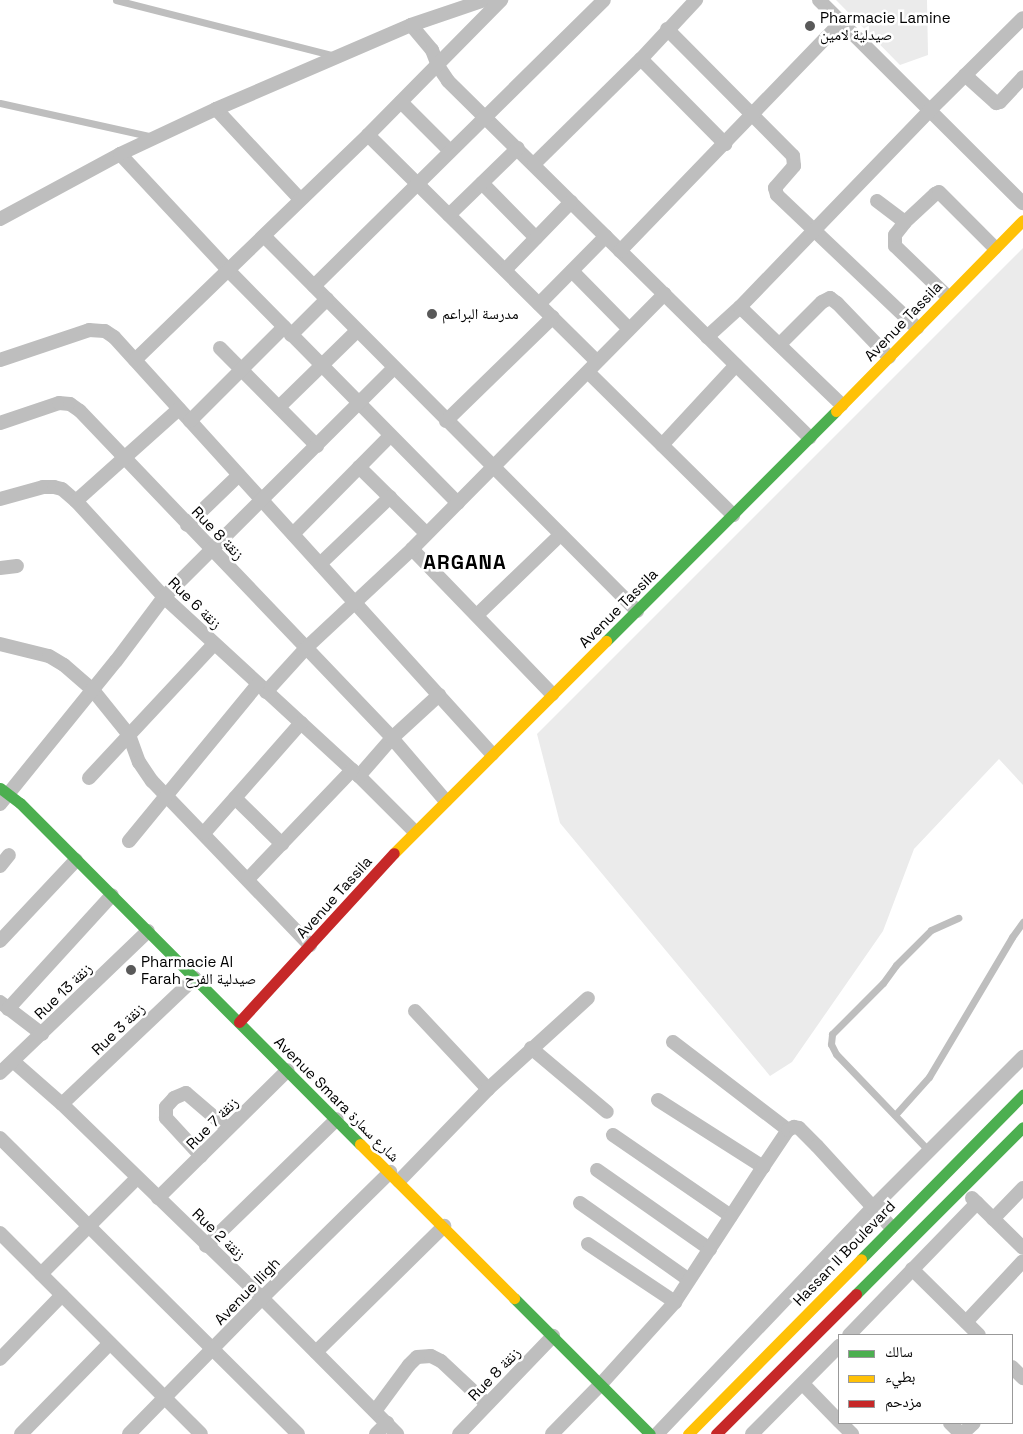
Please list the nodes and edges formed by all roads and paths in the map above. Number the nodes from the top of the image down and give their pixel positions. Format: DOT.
graph roads {
  1 [pos="116,0"];
  2 [pos="485,0"];
  3 [pos="501,0"];
  4 [pos="604,0"];
  5 [pos="696,0"];
  6 [pos="819,0"];
  7 [pos="1023,18"];
  8 [pos="841,22"];
  9 [pos="411,25"];
  10 [pos="667,29"];
  11 [pos="336,57"];
  12 [pos="641,59"];
  13 [pos="438,66"];
  14 [pos="965,75"];
  15 [pos="1023,77"];
  16 [pos="0,102"];
  17 [pos="401,102"];
  18 [pos="216,109"];
  19 [pos="931,109"];
  20 [pos="752,115"];
  21 [pos="484,116"];
  22 [pos="368,135"];
  23 [pos="156,137"];
  24 [pos="725,144"];
  25 [pos="518,148"];
  26 [pos="450,152"];
  27 [pos="120,154"];
  28 [pos="534,164"];
  29 [pos="482,183"];
  30 [pos="417,184"];
  31 [pos="300,199"];
  32 [pos="877,201"];
  33 [pos="571,202"];
  34 [pos="1023,203"];
  35 [pos="449,215"];
  36 [pos="0,219"];
  37 [pos="1023,220"];
  38 [pos="905,222"];
  39 [pos="815,231"];
  40 [pos="264,236"];
  41 [pos="606,236"];
  42 [pos="536,238"];
  43 [pos="995,248"];
  44 [pos="620,251"];
  45 [pos="505,270"];
  46 [pos="229,271"];
  47 [pos="572,271"];
  48 [pos="314,286"];
  49 [pos="664,294"];
  50 [pos="948,296"];
  51 [pos="327,299"];
  52 [pos="539,304"];
  53 [pos="740,307"];
  54 [pos="553,317"];
  55 [pos="917,328"];
  56 [pos="629,329"];
  57 [pos="288,331"];
  58 [pos="357,331"];
  59 [pos="708,337"];
  60 [pos="780,344"];
  61 [pos="220,348"];
  62 [pos="889,357"];
  63 [pos="0,360"];
  64 [pos="136,360"];
  65 [pos="321,365"];
  66 [pos="736,365"];
  67 [pos="593,367"];
  68 [pos="394,368"];
  69 [pos="242,371"];
  70 [pos="358,403"];
  71 [pos="842,405"];
  72 [pos="279,407"];
  73 [pos="179,409"];
  74 [pos="190,421"];
  75 [pos="446,421"];
  76 [pos="0,423"];
  77 [pos="390,436"];
  78 [pos="810,438"];
  79 [pos="662,445"];
  80 [pos="317,446"];
  81 [pos="124,458"];
  82 [pos="359,467"];
  83 [pos="493,468"];
  84 [pos="239,475"];
  85 [pos="390,497"];
  86 [pos="0,499"];
  87 [pos="262,500"];
  88 [pos="76,501"];
  89 [pos="458,503"];
  90 [pos="733,515"];
  91 [pos="187,525"];
  92 [pos="293,534"];
  93 [pos="427,534"];
  94 [pos="560,535"];
  95 [pos="412,548"];
  96 [pos="211,550"];
  97 [pos="320,564"];
  98 [pos="17,566"];
  99 [pos="0,568"];
  100 [pos="164,596"];
  101 [pos="355,602"];
  102 [pos="637,611"];
  103 [pos="477,615"];
  104 [pos="0,644"];
  105 [pos="214,644"];
  106 [pos="306,648"];
  107 [pos="262,688"];
  108 [pos="92,689"];
  109 [pos="552,694"];
  110 [pos="439,695"];
  111 [pos="301,723"];
  112 [pos="129,735"];
  113 [pos="392,738"];
  114 [pos="492,754"];
  115 [pos="356,773"];
  116 [pos="90,778"];
  117 [pos="166,795"];
  118 [pos="3,796"];
  119 [pos="235,798"];
  120 [pos="445,800"];
  121 [pos="414,831"];
  122 [pos="204,833"];
  123 [pos="130,841"];
  124 [pos="282,844"];
  125 [pos="9,855"];
  126 [pos="76,860"];
  127 [pos="0,866"];
  128 [pos="248,879"];
  129 [pos="112,895"];
  130 [pos="958,918"];
  131 [pos="1023,922"];
  132 [pos="148,931"];
  133 [pos="0,941"];
  134 [pos="310,945"];
  135 [pos="195,978"];
  136 [pos="588,998"];
  137 [pos="4,1005"];
  138 [pos="415,1011"];
  139 [pos="239,1022"];
  140 [pos="42,1034"];
  141 [pos="673,1042"];
  142 [pos="531,1048"];
  143 [pos="1023,1057"];
  144 [pos="14,1062"];
  145 [pos="288,1070"];
  146 [pos="0,1073"];
  147 [pos="488,1090"];
  148 [pos="1023,1095"];
  149 [pos="658,1100"];
  150 [pos="62,1104"];
  151 [pos="607,1112"];
  152 [pos="895,1115"];
  153 [pos="337,1119"];
  154 [pos="1023,1127"];
  155 [pos="228,1129"];
  156 [pos="788,1130"];
  157 [pos="613,1135"];
  158 [pos="0,1138"];
  159 [pos="930,1151"];
  160 [pos="201,1156"];
  161 [pos="763,1167"];
  162 [pos="597,1170"];
  163 [pos="394,1177"];
  164 [pos="137,1178"];
  165 [pos="962,1187"];
  166 [pos="1023,1188"];
  167 [pos="158,1198"];
  168 [pos="580,1203"];
  169 [pos="977,1203"];
  170 [pos="872,1208"];
  171 [pos="731,1216"];
  172 [pos="993,1219"];
  173 [pos="89,1226"];
  174 [pos="444,1226"];
  175 [pos="891,1227"];
  176 [pos="0,1233"];
  177 [pos="588,1244"];
  178 [pos="206,1246"];
  179 [pos="710,1248"];
  180 [pos="1023,1248"];
  181 [pos="1023,1261"];
  182 [pos="912,1269"];
  183 [pos="41,1274"];
  184 [pos="690,1280"];
  185 [pos="62,1295"];
  186 [pos="262,1298"];
  187 [pos="675,1302"];
  188 [pos="840,1311"];
  189 [pos="966,1322"];
  190 [pos="857,1333"];
  191 [pos="978,1334"];
  192 [pos="553,1336"];
  193 [pos="110,1343"];
  194 [pos="838,1347"];
  195 [pos="3,1350"];
  196 [pos="212,1351"];
  197 [pos="316,1352"];
  198 [pos="601,1384"];
  199 [pos="803,1384"];
  200 [pos="166,1398"];
  201 [pos="487,1404"];
  202 [pos="375,1411"];
  203 [pos="838,1420"];
  204 [pos="387,1423"];
  205 [pos="842,1424"];
  206 [pos="951,1424"];
  207 [pos="973,1424"];
  208 [pos="696,1432"];
  209 [pos="21,1434"];
  210 [pos="129,1434"];
  211 [pos="200,1434"];
  212 [pos="298,1434"];
  213 [pos="376,1434"];
  214 [pos="397,1434"];
  215 [pos="459,1434"];
  216 [pos="552,1434"];
  217 [pos="650,1434"];
  218 [pos="657,1434"];
  219 [pos="716,1434"];
  220 [pos="752,1434"];
  221 [pos="852,1434"];
  222 [pos="962,1434"];
  1 -- 11 [label="lane"];
  2 -- 9 [label="street"];
  3 -- 13 [label="street"];
  4 -- 21 [label="street"];
  5 -- 10 [label="street"];
  6 -- 8 [label="street"];
  7 -- 14 [label="street"];
  8 -- 19 [label="street"];
  8 -- 20 [label="street"];
  9 -- 11 [label="street"];
  9 -- 13 [label="street"];
  10 -- 12 [label="street"];
  10 -- 20 [label="street"];
  11 -- 18 [label="street"];
  12 -- 24 [label="street"];
  12 -- 28 [label="street"];
  13 -- 17 [label="street"];
  13 -- 21 [label="street"];
  14 -- 15 [label="street"];
  14 -- 19 [label="street"];
  16 -- 23 [label="lane"];
  17 -- 22 [label="street"];
  17 -- 26 [label="street"];
  18 -- 23 [label="street"];
  18 -- 31 [label="street"];
  19 -- 34 [label="street"];
  19 -- 39 [label="street"];
  20 -- 24 [label="street"];
  20 -- 39 [label="street"];
  21 -- 25 [label="street"];
  21 -- 26 [label="street"];
  22 -- 30 [label="street"];
  22 -- 31 [label="street"];
  23 -- 27 [label="street"];
  24 -- 44 [label="street"];
  25 -- 28 [label="street"];
  25 -- 29 [label="street"];
  26 -- 30 [label="street"];
  27 -- 36 [label="street"];
  27 -- 46 [label="street"];
  28 -- 33 [label="street"];
  29 -- 35 [label="street"];
  29 -- 42 [label="street"];
  30 -- 35 [label="street"];
  30 -- 48 [label="street"];
  31 -- 40 [label="street"];
  32 -- 38 [label="street"];
  33 -- 41 [label="street"];
  33 -- 42 [label="street"];
  35 -- 45 [label="street"];
  37 -- 43 [label="street, Avenue Tassila"];
  38 -- 43 [label="street"];
  38 -- 50 [label="street"];
  39 -- 53 [label="street"];
  39 -- 55 [label="street"];
  40 -- 46 [label="street"];
  40 -- 48 [label="street"];
  41 -- 44 [label="street"];
  41 -- 47 [label="street"];
  42 -- 45 [label="street"];
  43 -- 50 [label="street, Avenue Tassila"];
  44 -- 49 [label="street"];
  45 -- 52 [label="street"];
  46 -- 57 [label="street"];
  46 -- 64 [label="street"];
  47 -- 52 [label="street"];
  47 -- 56 [label="street"];
  48 -- 51 [label="street"];
  49 -- 56 [label="street"];
  49 -- 59 [label="street"];
  50 -- 55 [label="street, Avenue Tassila"];
  51 -- 57 [label="street"];
  51 -- 58 [label="street"];
  52 -- 54 [label="street"];
  53 -- 59 [label="street"];
  53 -- 60 [label="street"];
  54 -- 67 [label="street"];
  54 -- 75 [label="street"];
  55 -- 62 [label="street, Avenue Tassila"];
  56 -- 67 [label="street"];
  57 -- 65 [label="street"];
  57 -- 69 [label="street"];
  58 -- 65 [label="street"];
  58 -- 68 [label="street"];
  59 -- 66 [label="street"];
  60 -- 62 [label="street"];
  60 -- 71 [label="street"];
  61 -- 69 [label="street"];
  62 -- 71 [label="street, Avenue Tassila"];
  63 -- 64 [label="street"];
  64 -- 73 [label="street"];
  65 -- 70 [label="street"];
  65 -- 72 [label="street"];
  66 -- 78 [label="street"];
  66 -- 79 [label="street"];
  67 -- 79 [label="street"];
  67 -- 83 [label="street"];
  68 -- 70 [label="street"];
  68 -- 75 [label="street"];
  69 -- 72 [label="street"];
  69 -- 74 [label="street"];
  70 -- 77 [label="street"];
  70 -- 80 [label="street"];
  71 -- 78 [label="street, Avenue Tassila"];
  72 -- 80 [label="street"];
  73 -- 74 [label="street"];
  73 -- 81 [label="street"];
  74 -- 84 [label="street"];
  75 -- 83 [label="street"];
  76 -- 81 [label="street, Rue 8 زنقة"];
  77 -- 82 [label="street"];
  77 -- 89 [label="street"];
  78 -- 90 [label="street, Avenue Tassila"];
  79 -- 90 [label="street"];
  80 -- 87 [label="street"];
  81 -- 88 [label="street"];
  81 -- 91 [label="street, Rue 8 زنقة"];
  82 -- 85 [label="street"];
  82 -- 92 [label="street"];
  83 -- 89 [label="street"];
  83 -- 94 [label="street"];
  84 -- 87 [label="street"];
  84 -- 91 [label="street"];
  85 -- 93 [label="street"];
  85 -- 97 [label="street"];
  86 -- 88 [label="street, Rue 6 زنقة"];
  87 -- 92 [label="street"];
  87 -- 96 [label="street"];
  88 -- 100 [label="street, Rue 6 زنقة"];
  89 -- 93 [label="street"];
  90 -- 102 [label="street, Avenue Tassila"];
  91 -- 96 [label="street, Rue 8 زنقة"];
  92 -- 97 [label="street"];
  93 -- 95 [label="street"];
  94 -- 102 [label="street"];
  94 -- 103 [label="street"];
  95 -- 101 [label="street"];
  95 -- 103 [label="street"];
  96 -- 100 [label="street"];
  96 -- 106 [label="street, Rue 8 زنقة"];
  97 -- 101 [label="street"];
  98 -- 99 [label="street"];
  100 -- 105 [label="street, Rue 6 زنقة"];
  100 -- 108 [label="street"];
  101 -- 106 [label="street"];
  101 -- 110 [label="street"];
  102 -- 109 [label="street, Avenue Tassila"];
  103 -- 109 [label="street"];
  104 -- 108 [label="street"];
  105 -- 107 [label="street, Rue 6 زنقة"];
  105 -- 112 [label="street"];
  106 -- 107 [label="street"];
  106 -- 113 [label="street, Rue 8 زنقة"];
  107 -- 111 [label="street, Rue 6 زنقة"];
  107 -- 117 [label="street"];
  108 -- 112 [label="street"];
  108 -- 118 [label="street"];
  109 -- 114 [label="street, Avenue Tassila"];
  110 -- 113 [label="street"];
  110 -- 114 [label="street"];
  111 -- 115 [label="street, Rue 6 زنقة"];
  111 -- 119 [label="street"];
  112 -- 116 [label="street"];
  112 -- 117 [label="street"];
  113 -- 115 [label="street"];
  113 -- 120 [label="street, Rue 8 زنقة"];
  114 -- 120 [label="street, Avenue Tassila"];
  115 -- 121 [label="street, Rue 6 زنقة"];
  115 -- 124 [label="street"];
  117 -- 122 [label="street"];
  117 -- 123 [label="street"];
  118 -- 126 [label="street, Avenue Smara شارع سمارة"];
  119 -- 122 [label="street"];
  119 -- 124 [label="street"];
  120 -- 121 [label="street, Avenue Tassila"];
  121 -- 134 [label="street, Avenue Tassila"];
  122 -- 128 [label="street"];
  124 -- 128 [label="street"];
  125 -- 127 [label="street"];
  126 -- 129 [label="street, Avenue Smara شارع سمارة"];
  126 -- 133 [label="street"];
  128 -- 134 [label="street"];
  129 -- 132 [label="street, Avenue Smara شارع سمارة"];
  129 -- 137 [label="street"];
  130 -- 152 [label="lane"];
  131 -- 152 [label="lane"];
  132 -- 135 [label="street, Avenue Smara شارع سمارة"];
  132 -- 140 [label="street, Rue 13 زنقة"];
  134 -- 139 [label="street, Avenue Tassila"];
  135 -- 139 [label="street, Avenue Smara شارع سمارة"];
  135 -- 150 [label="street, Rue 3 زنقة"];
  136 -- 142 [label="street, Avenue Iligh"];
  137 -- 140 [label="street"];
  138 -- 147 [label="street"];
  139 -- 145 [label="street, Avenue Smara شارع سمارة"];
  140 -- 144 [label="street, Rue 13 زنقة"];
  141 -- 156 [label="street"];
  142 -- 147 [label="street, Avenue Iligh"];
  142 -- 151 [label="street"];
  143 -- 159 [label="street"];
  144 -- 146 [label="street, Rue 13 زنقة"];
  144 -- 150 [label="street, Rue 2 زنقة"];
  145 -- 153 [label="street, Avenue Smara شارع سمارة"];
  145 -- 155 [label="street, Rue 7 زنقة"];
  147 -- 163 [label="street, Avenue Iligh"];
  148 -- 175 [label="street, Hassan II Boulevard"];
  149 -- 161 [label="street"];
  150 -- 164 [label="street, Rue 2 زنقة"];
  152 -- 159 [label="lane"];
  153 -- 163 [label="street, Avenue Smara شارع سمارة"];
  153 -- 178 [label="street"];
  154 -- 165 [label="street"];
  155 -- 160 [label="street, Rue 7 زنقة"];
  155 -- 160 [label="street"];
  156 -- 161 [label="street"];
  156 -- 170 [label="street"];
  157 -- 171 [label="street"];
  158 -- 173 [label="street"];
  159 -- 170 [label="street"];
  160 -- 167 [label="street, Rue 7 زنقة"];
  161 -- 171 [label="street"];
  162 -- 179 [label="street"];
  163 -- 174 [label="street, Avenue Smara شارع سمارة"];
  163 -- 186 [label="street, Avenue Iligh"];
  164 -- 167 [label="street, Rue 2 زنقة"];
  164 -- 173 [label="street"];
  165 -- 169 [label="street"];
  165 -- 188 [label="street"];
  166 -- 172 [label="street"];
  167 -- 178 [label="street, Rue 2 زنقة"];
  168 -- 184 [label="street"];
  169 -- 172 [label="street"];
  169 -- 182 [label="street"];
  170 -- 175 [label="street"];
  170 -- 218 [label="street"];
  171 -- 179 [label="street"];
  172 -- 180 [label="street"];
  173 -- 183 [label="street"];
  173 -- 196 [label="street"];
  174 -- 192 [label="street, Avenue Smara شارع سمارة"];
  174 -- 197 [label="street"];
  175 -- 208 [label="street, Hassan II Boulevard"];
  176 -- 183 [label="street"];
  177 -- 187 [label="street"];
  178 -- 186 [label="street, Rue 2 زنقة"];
  179 -- 184 [label="street"];
  181 -- 189 [label="street"];
  182 -- 189 [label="street"];
  182 -- 190 [label="street"];
  183 -- 185 [label="street"];
  184 -- 187 [label="street"];
  185 -- 193 [label="street"];
  185 -- 195 [label="street"];
  186 -- 196 [label="street, Avenue Iligh"];
  186 -- 197 [label="street, Rue 2 زنقة"];
  187 -- 198 [label="street"];
  188 -- 190 [label="street"];
  188 -- 219 [label="street"];
  189 -- 191 [label="street"];
  192 -- 198 [label="street, Avenue Smara شارع سمارة"];
  192 -- 201 [label="street, Rue 8 زنقة"];
  193 -- 200 [label="street"];
  193 -- 209 [label="street"];
  194 -- 199 [label="street"];
  196 -- 200 [label="street, Avenue Iligh"];
  196 -- 212 [label="street"];
  197 -- 202 [label="street, Rue 2 زنقة"];
  198 -- 216 [label="street"];
  198 -- 217 [label="street, Avenue Smara شارع سمارة"];
  199 -- 203 [label="street"];
  199 -- 220 [label="street"];
  200 -- 210 [label="street, Avenue Iligh"];
  200 -- 211 [label="street"];
  201 -- 202 [label="street"];
  201 -- 215 [label="street, Rue 8 زنقة"];
  202 -- 204 [label="street, Rue 2 زنقة"];
  204 -- 213 [label="street"];
  204 -- 214 [label="street, Rue 2 زنقة"];
  205 -- 221 [label="street"];
  206 -- 222 [label="street"];
  207 -- 222 [label="street"];
}
